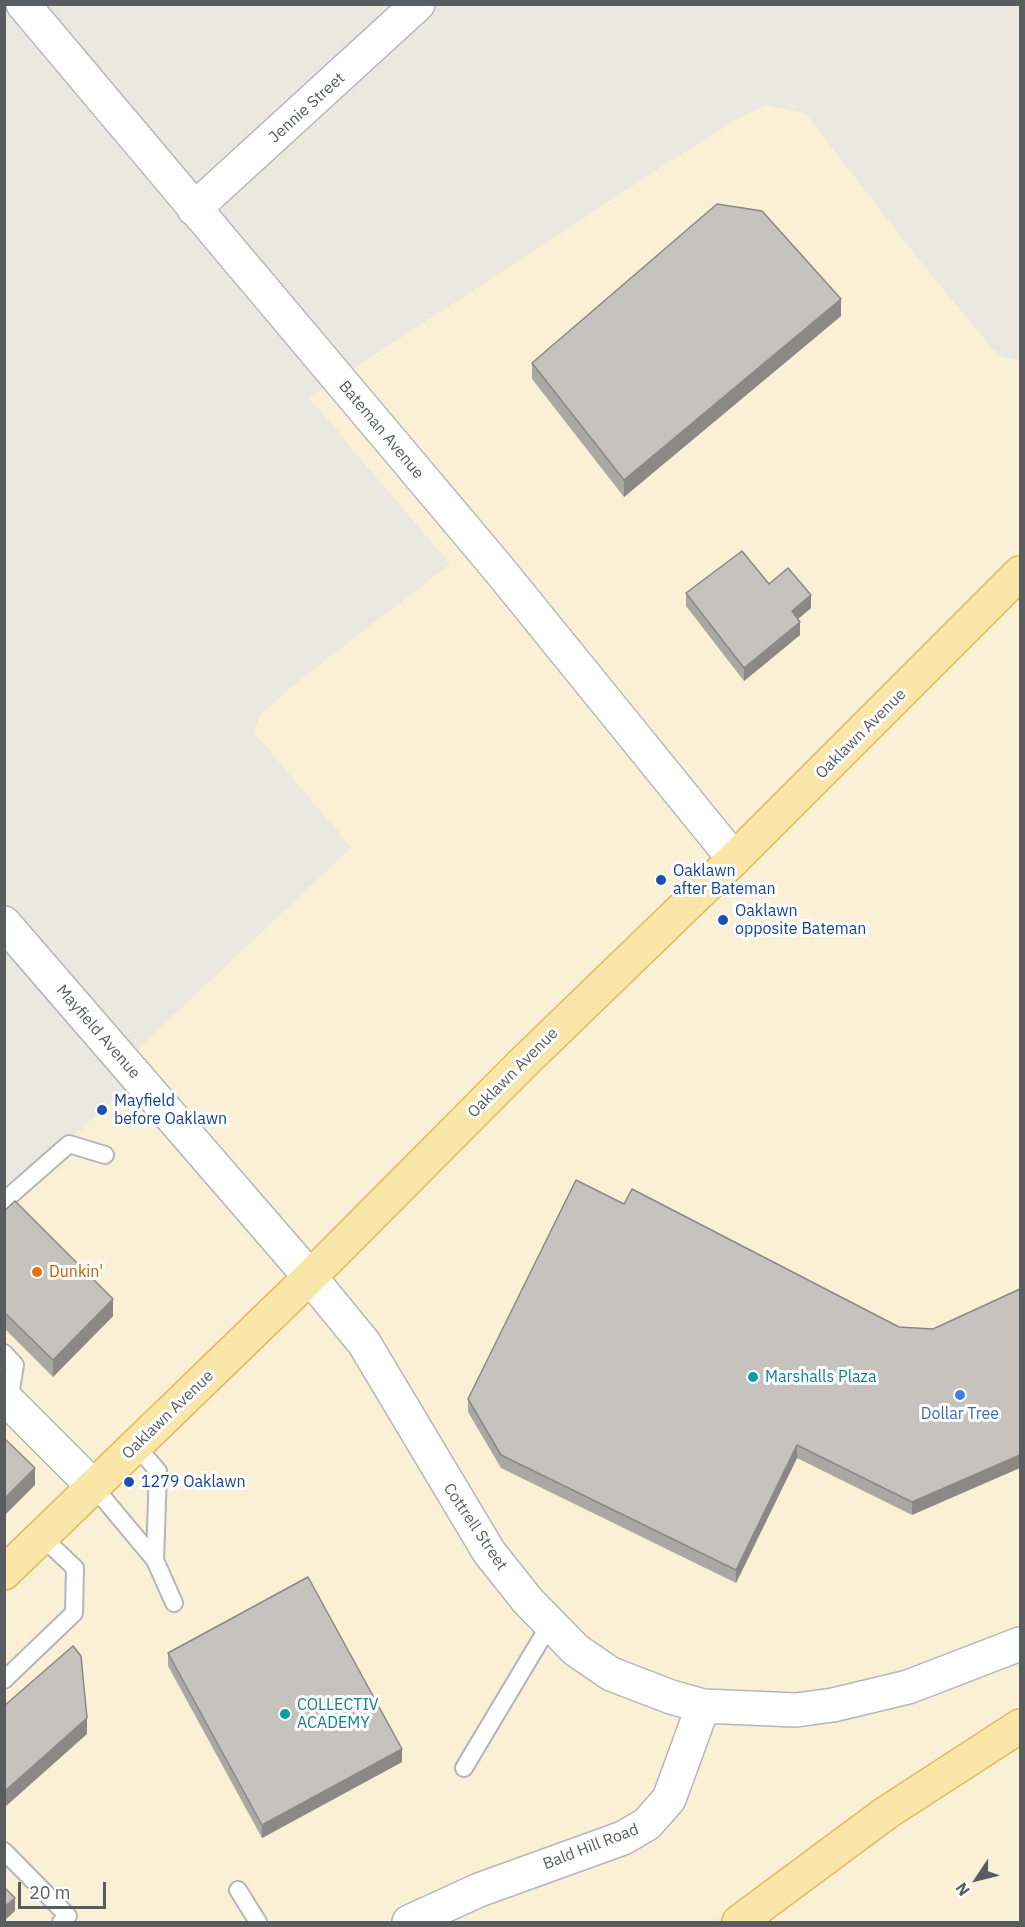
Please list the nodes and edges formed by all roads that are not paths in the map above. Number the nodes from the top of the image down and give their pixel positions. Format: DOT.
graph roads {
  1 [pos="23,4"];
  2 [pos="418,4"];
  3 [pos="194,209"];
  4 [pos="1020,573"];
  5 [pos="734,859"];
  6 [pos="4,923"];
  7 [pos="105,1155"];
  8 [pos="4,1201"];
  9 [pos="310,1277"];
  10 [pos="4,1353"];
  11 [pos="7,1399"];
  12 [pos="136,1446"];
  13 [pos="94,1487"];
  14 [pos="42,1537"];
  15 [pos="155,1560"];
  16 [pos="4,1573"];
  17 [pos="174,1603"];
  18 [pos="550,1624"];
  19 [pos="1020,1644"];
  20 [pos="4,1680"];
  21 [pos="703,1706"];
  22 [pos="1020,1726"];
  23 [pos="464,1768"];
  24 [pos="886,1813"];
  25 [pos="4,1851"];
  26 [pos="238,1890"];
  27 [pos="62,1923"];
  28 [pos="258,1923"];
  29 [pos="409,1923"];
  30 [pos="739,1923"];
  31 [pos="765,1923"];
  1 -- 3 [label="street, Bateman Avenue"];
  2 -- 3 [label="street, Jennie Street"];
  3 -- 5 [label="street, Bateman Avenue"];
  4 -- 5 [label="main road, Oaklawn Avenue"];
  5 -- 9 [label="main road, Oaklawn Avenue"];
  6 -- 9 [label="street, Mayfield Avenue"];
  7 -- 8 [label="lane"];
  9 -- 12 [label="main road, Oaklawn Avenue"];
  9 -- 18 [label="street, Cottrell Street"];
  10 -- 11 [label="lane"];
  11 -- 13 [label="street"];
  12 -- 13 [label="main road, Oaklawn Avenue"];
  12 -- 15 [label="lane"];
  13 -- 14 [label="main road, Oaklawn Avenue"];
  13 -- 15 [label="lane"];
  14 -- 16 [label="main road, Oaklawn Avenue"];
  14 -- 20 [label="lane"];
  15 -- 17 [label="lane"];
  18 -- 21 [label="street, Cottrell Street"];
  18 -- 23 [label="lane"];
  19 -- 21 [label="street"];
  21 -- 29 [label="street, Bald Hill Road"];
  22 -- 24 [label="main road"];
  24 -- 30 [label="main road"];
  24 -- 31 [label="main road"];
  25 -- 27 [label="lane"];
  26 -- 28 [label="lane"];
}
